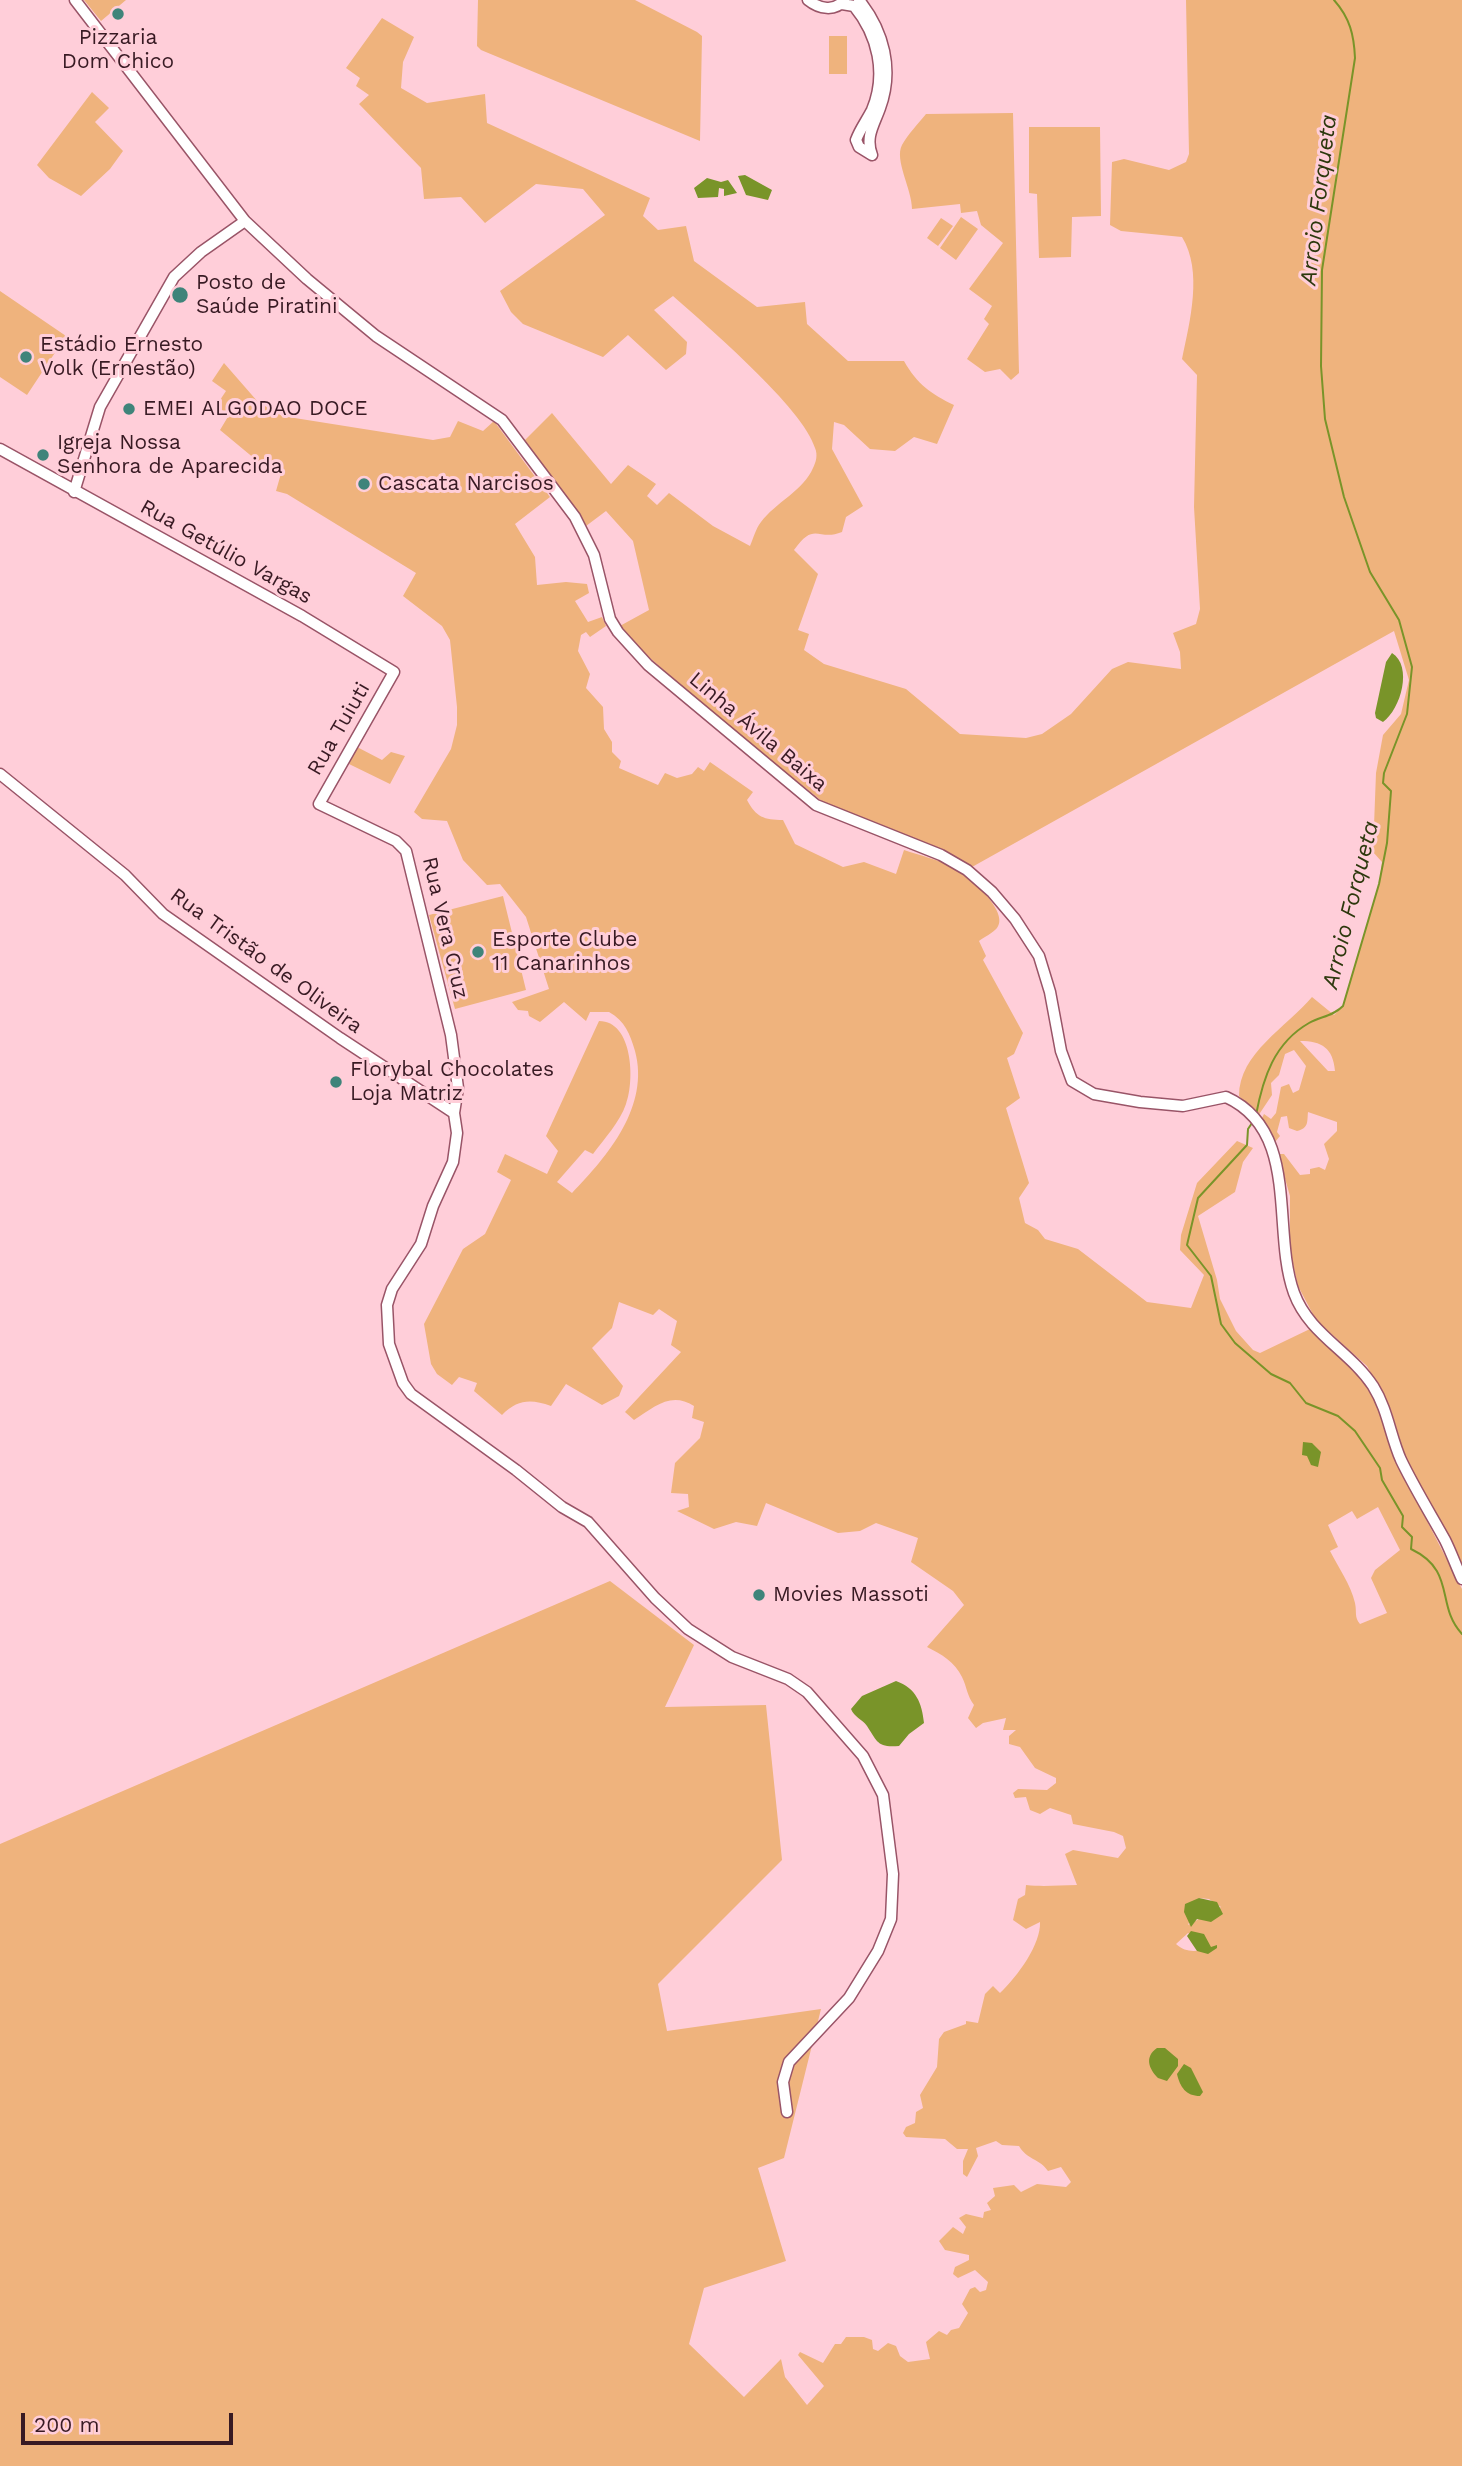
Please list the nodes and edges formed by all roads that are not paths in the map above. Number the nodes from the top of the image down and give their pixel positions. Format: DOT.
graph roads {
  1 [pos="75,0"];
  2 [pos="808,0"];
  3 [pos="859,0"];
  4 [pos="843,2"];
  5 [pos="245,221"];
  6 [pos="0,449"];
  7 [pos="74,492"];
  8 [pos="394,672"];
  9 [pos="0,774"];
  10 [pos="319,804"];
  11 [pos="454,1113"];
  12 [pos="1462,1579"];
  13 [pos="787,2112"];
  1 -- 5 [label="street"];
  2 -- 4 [label="street"];
  3 -- 4 [label="street"];
  5 -- 7 [label="street"];
  5 -- 12 [label="street, Linha Ávila Baixa"];
  6 -- 7 [label="street, Rua Getúlio Vargas"];
  7 -- 8 [label="street, Rua Getúlio Vargas"];
  8 -- 10 [label="street, Rua Tuiuti"];
  9 -- 11 [label="street, Rua Tristão de Oliveira"];
  10 -- 11 [label="street, Rua Vera Cruz"];
  11 -- 13 [label="street, Rua Vera Cruz"];
}
